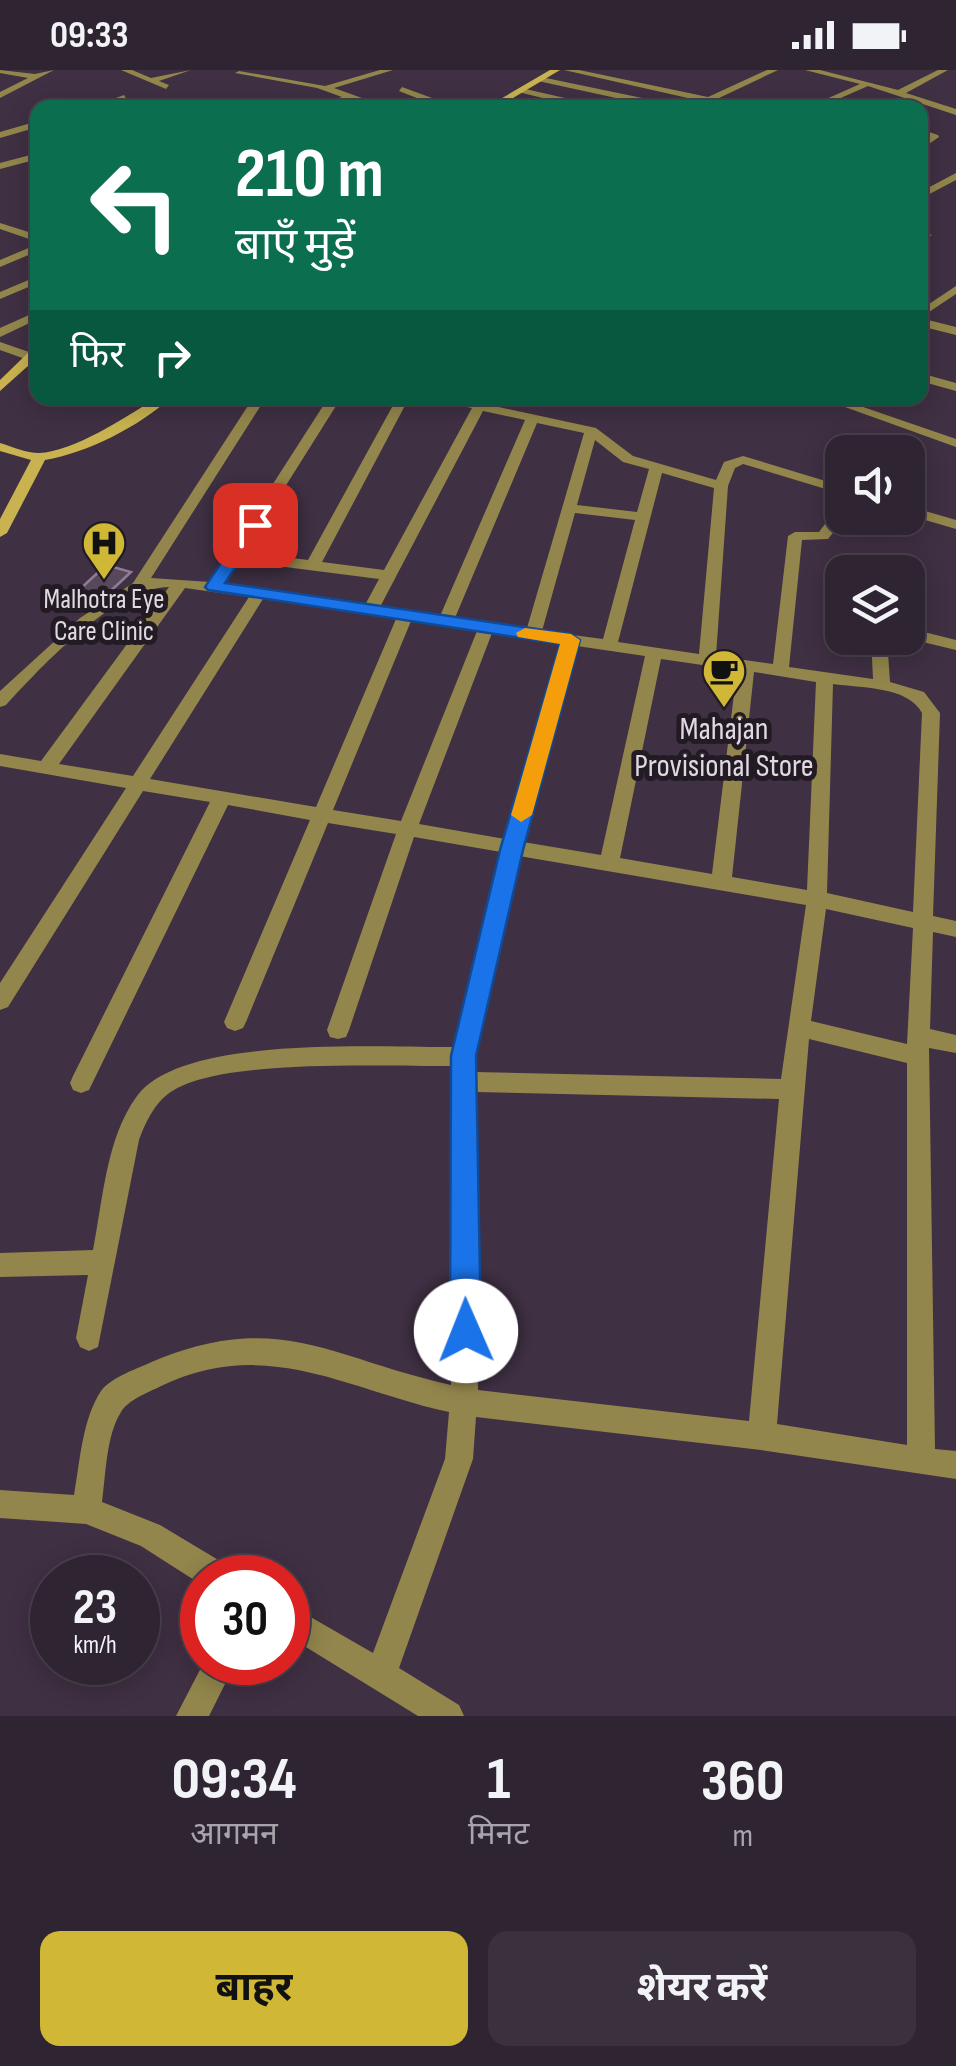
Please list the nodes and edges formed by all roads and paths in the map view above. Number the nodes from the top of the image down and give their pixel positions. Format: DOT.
graph roads {
  1 [pos="50,70"];
  2 [pos="125,70"];
  3 [pos="186,70"];
  4 [pos="388,70"];
  5 [pos="525,70"];
  6 [pos="568,70"];
  7 [pos="774,70"];
  8 [pos="809,70"];
  9 [pos="944,70"];
  10 [pos="0,71"];
  11 [pos="554,72"];
  12 [pos="239,73"];
  13 [pos="36,77"];
  14 [pos="541,79"];
  15 [pos="150,81"];
  16 [pos="868,83"];
  17 [pos="166,87"];
  18 [pos="326,88"];
  19 [pos="402,90"];
  20 [pos="522,90"];
  21 [pos="897,94"];
  22 [pos="0,95"];
  23 [pos="352,97"];
  24 [pos="124,98"];
  25 [pos="118,100"];
  26 [pos="340,100"];
  27 [pos="361,100"];
  28 [pos="429,100"];
  29 [pos="504,100"];
  30 [pos="564,100"];
  31 [pos="639,100"];
  32 [pos="710,100"];
  33 [pos="832,100"];
  34 [pos="917,100"];
  35 [pos="928,103"];
  36 [pos="940,107"];
  37 [pos="956,112"];
  38 [pos="928,114"];
  39 [pos="30,127"];
  40 [pos="0,138"];
  41 [pos="0,148"];
  42 [pos="30,158"];
  43 [pos="0,166"];
  44 [pos="30,171"];
  45 [pos="956,176"];
  46 [pos="0,177"];
  47 [pos="928,192"];
  48 [pos="6,228"];
  49 [pos="0,236"];
  50 [pos="30,237"];
  51 [pos="30,245"];
  52 [pos="0,264"];
  53 [pos="30,283"];
  54 [pos="956,289"];
  55 [pos="0,296"];
  56 [pos="928,309"];
  57 [pos="30,318"];
  58 [pos="928,324"];
  59 [pos="956,330"];
  60 [pos="0,333"];
  61 [pos="0,346"];
  62 [pos="30,352"];
  63 [pos="30,356"];
  64 [pos="928,380"];
  65 [pos="0,387"];
  66 [pos="956,387"];
  67 [pos="153,405"];
  68 [pos="254,405"];
  69 [pos="330,405"];
  70 [pos="398,405"];
  71 [pos="483,405"];
  72 [pos="494,405"];
  73 [pos="846,405"];
  74 [pos="533,418"];
  75 [pos="590,431"];
  76 [pos="956,443"];
  77 [pos="0,448"];
  78 [pos="40,457"];
  79 [pos="656,469"];
  80 [pos="825,485"];
  81 [pos="721,486"];
  82 [pos="569,508"];
  83 [pos="925,516"];
  84 [pos="643,517"];
  85 [pos="956,526"];
  86 [pos="825,533"];
  87 [pos="0,534"];
  88 [pos="236,556"];
  89 [pos="313,566"];
  90 [pos="388,575"];
  91 [pos="180,583"];
  92 [pos="138,586"];
  93 [pos="214,587"];
  94 [pos="257,596"];
  95 [pos="368,612"];
  96 [pos="405,616"];
  97 [pos="445,622"];
  98 [pos="486,628"];
  99 [pos="532,634"];
  100 [pos="925,637"];
  101 [pos="571,640"];
  102 [pos="956,645"];
  103 [pos="609,646"];
  104 [pos="654,653"];
  105 [pos="880,655"];
  106 [pos="707,661"];
  107 [pos="746,668"];
  108 [pos="780,672"];
  109 [pos="825,678"];
  110 [pos="882,686"];
  111 [pos="0,701"];
  112 [pos="0,760"];
  113 [pos="44,770"];
  114 [pos="137,784"];
  115 [pos="221,800"];
  116 [pos="319,817"];
  117 [pos="406,832"];
  118 [pos="512,850"];
  119 [pos="609,865"];
  120 [pos="721,884"];
  121 [pos="817,899"];
  122 [pos="921,922"];
  123 [pos="956,929"];
  124 [pos="0,1000"];
  125 [pos="234,1022"];
  126 [pos="800,1028"];
  127 [pos="338,1030"];
  128 [pos="956,1044"];
  129 [pos="918,1046"];
  130 [pos="463,1069"];
  131 [pos="81,1083"];
  132 [pos="792,1088"];
  133 [pos="101,1262"];
  134 [pos="0,1265"];
  135 [pos="89,1338"];
  136 [pos="466,1402"];
  137 [pos="762,1436"];
  138 [pos="921,1462"];
  139 [pos="956,1465"];
  140 [pos="0,1504"];
  141 [pos="86,1510"];
  142 [pos="182,1555"];
  143 [pos="310,1632"];
  144 [pos="381,1675"];
  145 [pos="209,1685"];
  146 [pos="192,1716"];
  147 [pos="448,1716"];
  1 -- 13 [label="street"];
  2 -- 15 [label="street"];
  3 -- 15 [label="street"];
  4 -- 18 [label="street"];
  5 -- 11 [label="street"];
  6 -- 32 [label="street"];
  7 -- 32 [label="street"];
  8 -- 16 [label="street"];
  9 -- 21 [label="street"];
  10 -- 13 [label="street"];
  11 -- 14 [label="main road"];
  12 -- 18 [label="street"];
  13 -- 22 [label="street"];
  14 -- 20 [label="main road"];
  14 -- 31 [label="street"];
  15 -- 17 [label="street"];
  16 -- 21 [label="street"];
  16 -- 33 [label="street"];
  18 -- 23 [label="street"];
  19 -- 28 [label="street"];
  20 -- 29 [label="main road"];
  20 -- 30 [label="street"];
  21 -- 34 [label="street"];
  23 -- 26 [label="street"];
  23 -- 27 [label="street"];
  24 -- 25 [label="street"];
  35 -- 36 [label="street"];
  36 -- 37 [label="street"];
  36 -- 38 [label="street"];
  39 -- 40 [label="street"];
  40 -- 41 [label="street"];
  42 -- 43 [label="street"];
  44 -- 46 [label="street"];
  45 -- 47 [label="street"];
  48 -- 49 [label="street"];
  48 -- 50 [label="street"];
  51 -- 52 [label="street"];
  53 -- 55 [label="street"];
  54 -- 56 [label="street"];
  57 -- 60 [label="street"];
  58 -- 59 [label="street"];
  61 -- 62 [label="street"];
  63 -- 65 [label="main road"];
  64 -- 66 [label="street"];
  67 -- 78 [label="main road"];
  68 -- 92 [label="street"];
  69 -- 88 [label="street"];
  70 -- 89 [label="street"];
  71 -- 90 [label="street"];
  72 -- 74 [label="street"];
  73 -- 76 [label="street"];
  74 -- 75 [label="street"];
  74 -- 97 [label="street"];
  75 -- 79 [label="street"];
  75 -- 82 [label="street"];
  77 -- 78 [label="main road"];
  78 -- 87 [label="main road"];
  79 -- 81 [label="street"];
  79 -- 84 [label="street"];
  80 -- 81 [label="street"];
  81 -- 106 [label="street"];
  82 -- 84 [label="street"];
  82 -- 99 [label="street"];
  83 -- 85 [label="street"];
  84 -- 103 [label="street"];
  86 -- 108 [label="street"];
  88 -- 89 [label="street"];
  88 -- 93 [label="street"];
  89 -- 90 [label="street"];
  90 -- 95 [label="street"];
  91 -- 92 [label="street"];
  91 -- 93 [label="street"];
  91 -- 113 [label="street"];
  92 -- 111 [label="street"];
  93 -- 94 [label="street"];
  94 -- 95 [label="street"];
  94 -- 114 [label="street"];
  95 -- 96 [label="street"];
  96 -- 97 [label="street"];
  96 -- 116 [label="street"];
  97 -- 98 [label="street"];
  98 -- 99 [label="street"];
  98 -- 117 [label="street"];
  99 -- 101 [label="street"];
  100 -- 102 [label="street"];
  101 -- 103 [label="street"];
  101 -- 118 [label="street"];
  103 -- 104 [label="street"];
  104 -- 106 [label="street"];
  104 -- 119 [label="street"];
  105 -- 110 [label="street"];
  106 -- 107 [label="street"];
  107 -- 108 [label="street"];
  107 -- 120 [label="street"];
  108 -- 109 [label="street"];
  109 -- 110 [label="street"];
  109 -- 121 [label="street"];
  110 -- 122 [label="street"];
  112 -- 113 [label="street"];
  113 -- 114 [label="street"];
  114 -- 115 [label="street"];
  114 -- 124 [label="street"];
  115 -- 116 [label="street"];
  115 -- 131 [label="street"];
  116 -- 117 [label="street"];
  116 -- 125 [label="street"];
  117 -- 118 [label="street"];
  117 -- 127 [label="street"];
  118 -- 119 [label="street"];
  118 -- 130 [label="street"];
  119 -- 120 [label="street"];
  120 -- 121 [label="street"];
  121 -- 122 [label="street"];
  121 -- 126 [label="street"];
  122 -- 123 [label="street"];
  122 -- 129 [label="street"];
  126 -- 129 [label="street"];
  126 -- 132 [label="street"];
  128 -- 129 [label="street"];
  129 -- 138 [label="street"];
  130 -- 132 [label="street"];
  130 -- 133 [label="street"];
  130 -- 136 [label="street"];
  132 -- 137 [label="street"];
  133 -- 134 [label="street"];
  133 -- 135 [label="street"];
  136 -- 137 [label="street"];
  136 -- 141 [label="street"];
  136 -- 144 [label="street"];
  137 -- 138 [label="street"];
  138 -- 139 [label="street"];
  140 -- 141 [label="street"];
  141 -- 142 [label="street"];
  143 -- 144 [label="street"];
  144 -- 147 [label="street"];
  145 -- 146 [label="street"];
}
